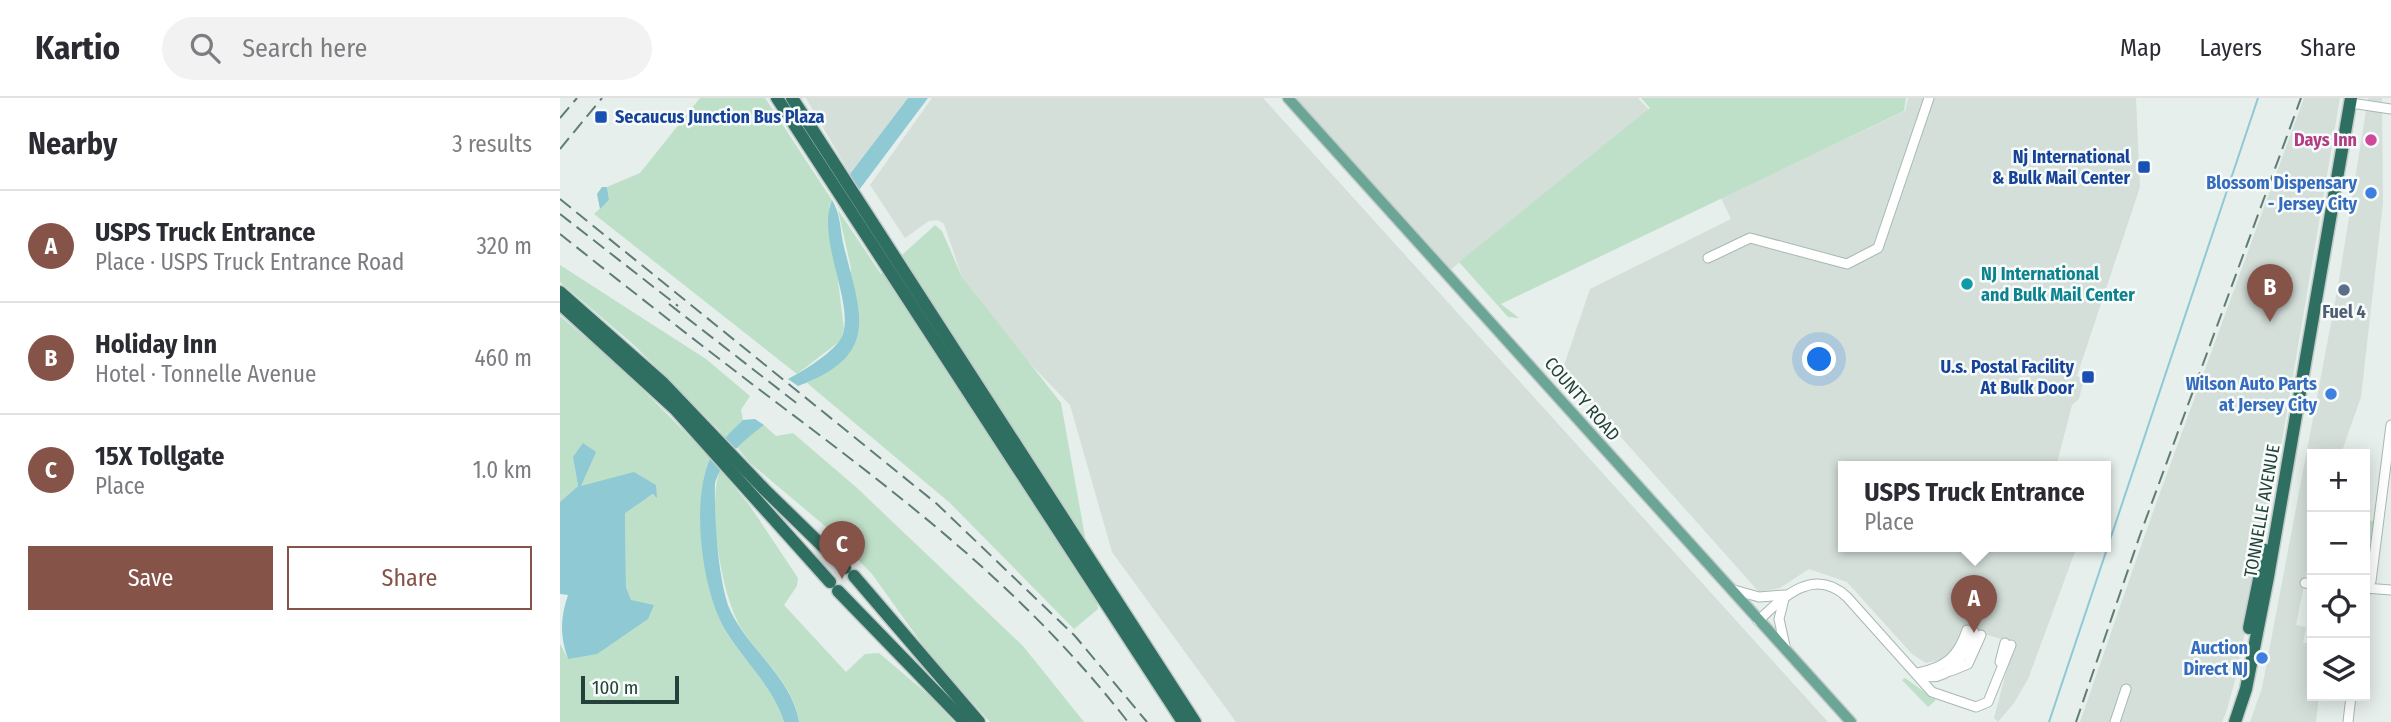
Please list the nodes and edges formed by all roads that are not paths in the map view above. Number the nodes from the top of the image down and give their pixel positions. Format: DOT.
graph roads {
  1 [pos="777,98"];
  2 [pos="792,98"];
  3 [pos="1288,98"];
  4 [pos="1929,98"];
  5 [pos="2349,100"];
  6 [pos="2391,109"];
  7 [pos="1707,258"];
  8 [pos="560,292"];
  9 [pos="560,307"];
  10 [pos="2391,425"];
  11 [pos="707,436"];
  12 [pos="2390,438"];
  13 [pos="736,468"];
  14 [pos="2368,575"];
  15 [pos="1728,588"];
  16 [pos="2370,590"];
  17 [pos="2391,590"];
  18 [pos="1787,594"];
  19 [pos="1758,621"];
  20 [pos="2008,644"];
  21 [pos="1787,653"];
  22 [pos="1917,673"];
  23 [pos="2126,689"];
  24 [pos="2350,701"];
  25 [pos="965,722"];
  26 [pos="979,722"];
  27 [pos="1183,722"];
  28 [pos="1195,722"];
  29 [pos="1851,722"];
  30 [pos="2115,722"];
  31 [pos="2227,722"];
  32 [pos="2235,722"];
  33 [pos="2348,722"];
  1 -- 27 [label="highway"];
  2 -- 28 [label="highway"];
  3 -- 15 [label="main road, COUNTY ROAD"];
  4 -- 7 [label="street"];
  5 -- 6 [label="street"];
  5 -- 31 [label="highway, TONNELLE AVENUE"];
  5 -- 32 [label="highway, TONNELLE AVENUE"];
  8 -- 11 [label="highway"];
  9 -- 11 [label="highway"];
  10 -- 12 [label="street"];
  11 -- 13 [label="highway"];
  12 -- 14 [label="street"];
  13 -- 25 [label="highway"];
  13 -- 26 [label="highway"];
  15 -- 18 [label="street"];
  15 -- 19 [label="main road, COUNTY ROAD"];
  16 -- 17 [label="street"];
  18 -- 19 [label="street"];
  18 -- 21 [label="street"];
  18 -- 22 [label="street"];
  19 -- 21 [label="main road, COUNTY ROAD"];
  20 -- 22 [label="street"];
  21 -- 29 [label="main road, COUNTY ROAD"];
  22 -- 22 [label="street"];
  23 -- 30 [label="street"];
  24 -- 33 [label="street"];
}
